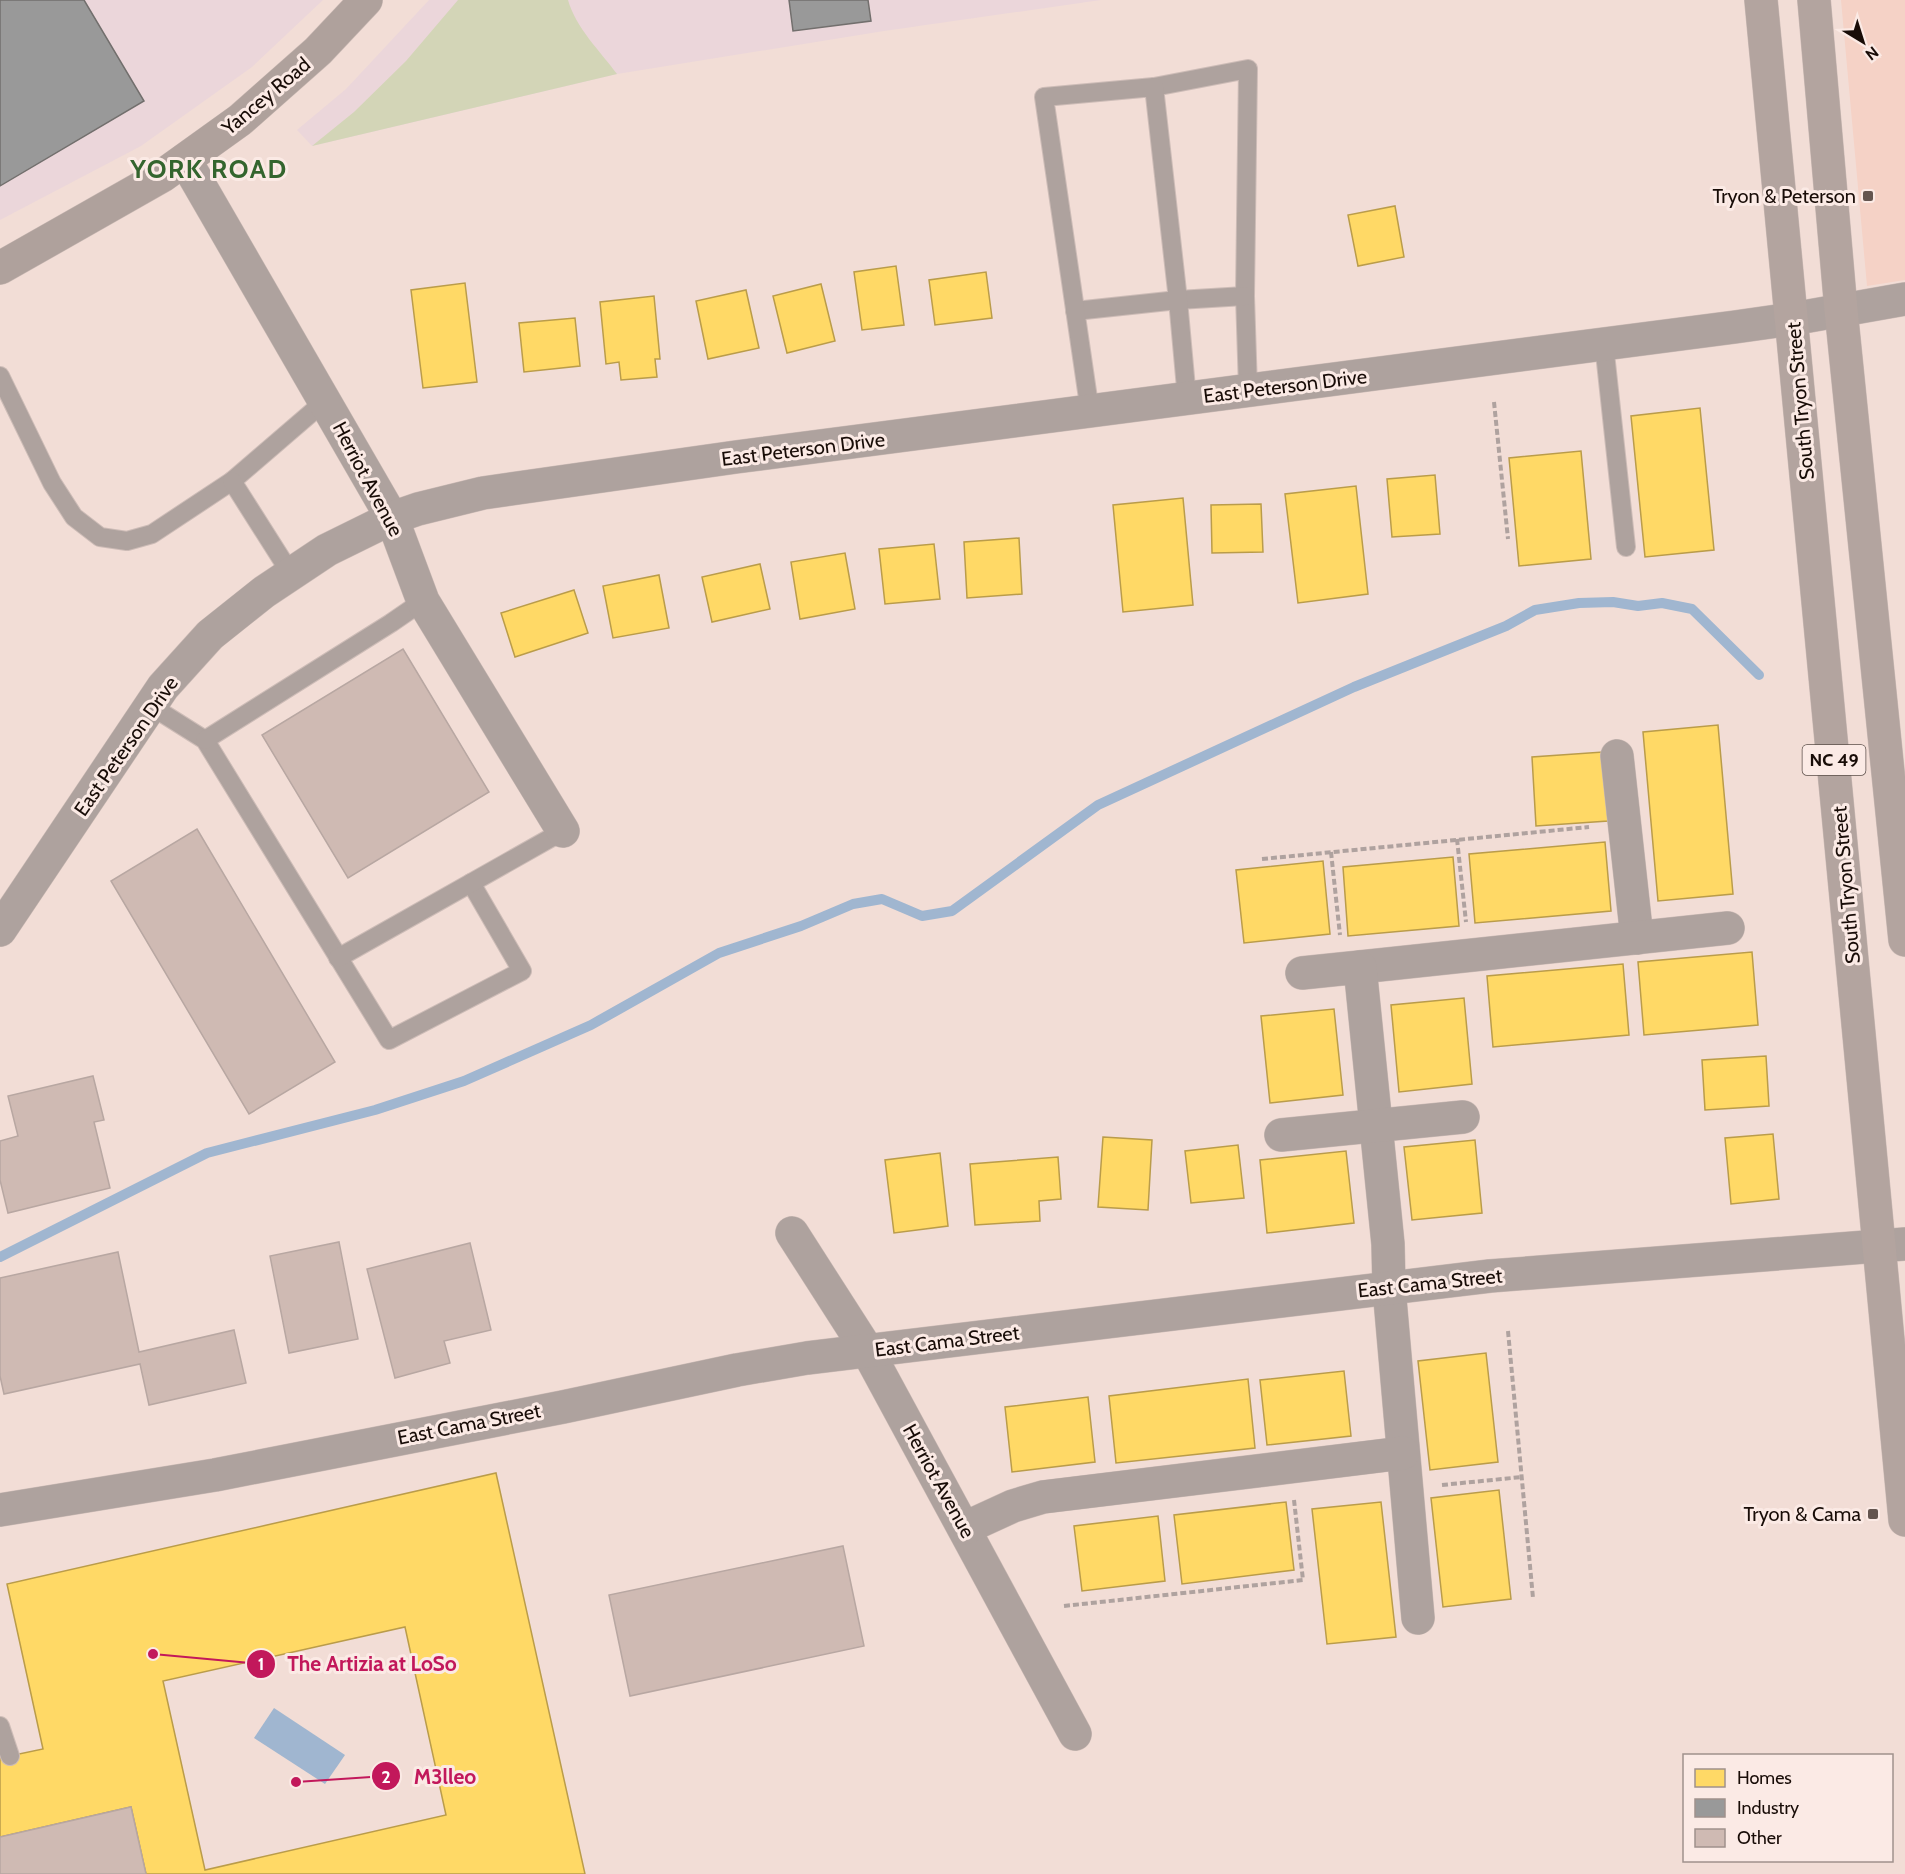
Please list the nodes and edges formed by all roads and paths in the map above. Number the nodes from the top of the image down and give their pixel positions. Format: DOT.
graph roads {
  1 [pos="366,0"];
  2 [pos="1761,0"];
  3 [pos="1814,0"];
  4 [pos="1154,87"];
  5 [pos="185,160"];
  6 [pos="0,268"];
  7 [pos="1245,296"];
  8 [pos="1905,299"];
  9 [pos="1178,300"];
  10 [pos="1841,310"];
  11 [pos="1075,311"];
  12 [pos="1792,319"];
  13 [pos="1604,344"];
  14 [pos="0,376"];
  15 [pos="1248,389"];
  16 [pos="1187,399"];
  17 [pos="325,401"];
  18 [pos="1494,402"];
  19 [pos="1090,412"];
  20 [pos="232,481"];
  21 [pos="392,518"];
  22 [pos="1508,539"];
  23 [pos="1626,547"];
  24 [pos="291,574"];
  25 [pos="423,601"];
  26 [pos="151,706"];
  27 [pos="205,740"];
  28 [pos="1617,756"];
  29 [pos="1599,826"];
  30 [pos="563,831"];
  31 [pos="1457,839"];
  32 [pos="1331,852"];
  33 [pos="1262,859"];
  34 [pos="471,883"];
  35 [pos="1467,928"];
  36 [pos="1728,928"];
  37 [pos="0,930"];
  38 [pos="1637,938"];
  39 [pos="1905,940"];
  40 [pos="1350,954"];
  41 [pos="338,958"];
  42 [pos="1302,973"];
  43 [pos="1463,1117"];
  44 [pos="1376,1126"];
  45 [pos="1281,1135"];
  46 [pos="792,1233"];
  47 [pos="1892,1244"];
  48 [pos="1389,1288"];
  49 [pos="1508,1331"];
  50 [pos="867,1350"];
  51 [pos="1899,1379"];
  52 [pos="1403,1453"];
  53 [pos="1522,1477"];
  54 [pos="1434,1485"];
  55 [pos="1294,1499"];
  56 [pos="0,1510"];
  57 [pos="1905,1520"];
  58 [pos="965,1528"];
  59 [pos="1533,1598"];
  60 [pos="1064,1606"];
  61 [pos="1418,1618"];
  62 [pos="0,1726"];
  63 [pos="1075,1734"];
  64 [pos="10,1756"];
  1 -- 5 [label="street, Yancey Road"];
  2 -- 12 [label="main road, South Tryon Street / NC 49"];
  3 -- 10 [label="main road, NC 49"];
  4 -- 7 [label="lane"];
  4 -- 9 [label="lane"];
  4 -- 11 [label="lane"];
  5 -- 6 [label="street, Yancey Road"];
  5 -- 17 [label="street, Herriot Avenue"];
  7 -- 9 [label="lane"];
  7 -- 15 [label="lane"];
  8 -- 10 [label="street, East Peterson Drive"];
  9 -- 11 [label="lane"];
  9 -- 16 [label="lane"];
  10 -- 12 [label="street, East Peterson Drive"];
  10 -- 39 [label="main road, NC 49"];
  11 -- 19 [label="lane"];
  12 -- 13 [label="street, East Peterson Drive"];
  12 -- 47 [label="main road, South Tryon Street / NC 49"];
  13 -- 15 [label="street, East Peterson Drive"];
  13 -- 23 [label="lane"];
  14 -- 20 [label="lane"];
  15 -- 16 [label="street, East Peterson Drive"];
  16 -- 19 [label="street, East Peterson Drive"];
  17 -- 20 [label="lane"];
  17 -- 21 [label="street, Herriot Avenue"];
  18 -- 22 [label="path"];
  19 -- 21 [label="street, East Peterson Drive"];
  20 -- 24 [label="lane"];
  21 -- 24 [label="street, East Peterson Drive"];
  21 -- 25 [label="street, Herriot Avenue"];
  24 -- 26 [label="street, East Peterson Drive"];
  25 -- 27 [label="lane"];
  25 -- 30 [label="street, Herriot Avenue"];
  26 -- 27 [label="lane"];
  26 -- 37 [label="street, East Peterson Drive"];
  27 -- 41 [label="lane"];
  28 -- 38 [label="street"];
  29 -- 31 [label="path"];
  30 -- 34 [label="lane"];
  31 -- 32 [label="path"];
  31 -- 35 [label="path"];
  32 -- 33 [label="path"];
  32 -- 40 [label="path"];
  34 -- 41 [label="lane"];
  34 -- 41 [label="lane"];
  36 -- 38 [label="street"];
  38 -- 40 [label="street"];
  40 -- 42 [label="street"];
  40 -- 44 [label="street"];
  43 -- 44 [label="street"];
  44 -- 45 [label="street"];
  44 -- 48 [label="street"];
  46 -- 50 [label="street, Herriot Avenue"];
  47 -- 48 [label="street, East Cama Street"];
  47 -- 51 [label="main road, South Tryon Street / NC 49"];
  48 -- 50 [label="street, East Cama Street"];
  48 -- 52 [label="street"];
  49 -- 53 [label="path"];
  50 -- 56 [label="street, East Cama Street"];
  50 -- 58 [label="street, Herriot Avenue"];
  51 -- 57 [label="main road, South Tryon Street / NC 49"];
  52 -- 58 [label="street"];
  52 -- 61 [label="street"];
  53 -- 54 [label="path"];
  53 -- 59 [label="path"];
  55 -- 60 [label="path"];
  58 -- 63 [label="street, Herriot Avenue"];
  62 -- 64 [label="lane"];
}
